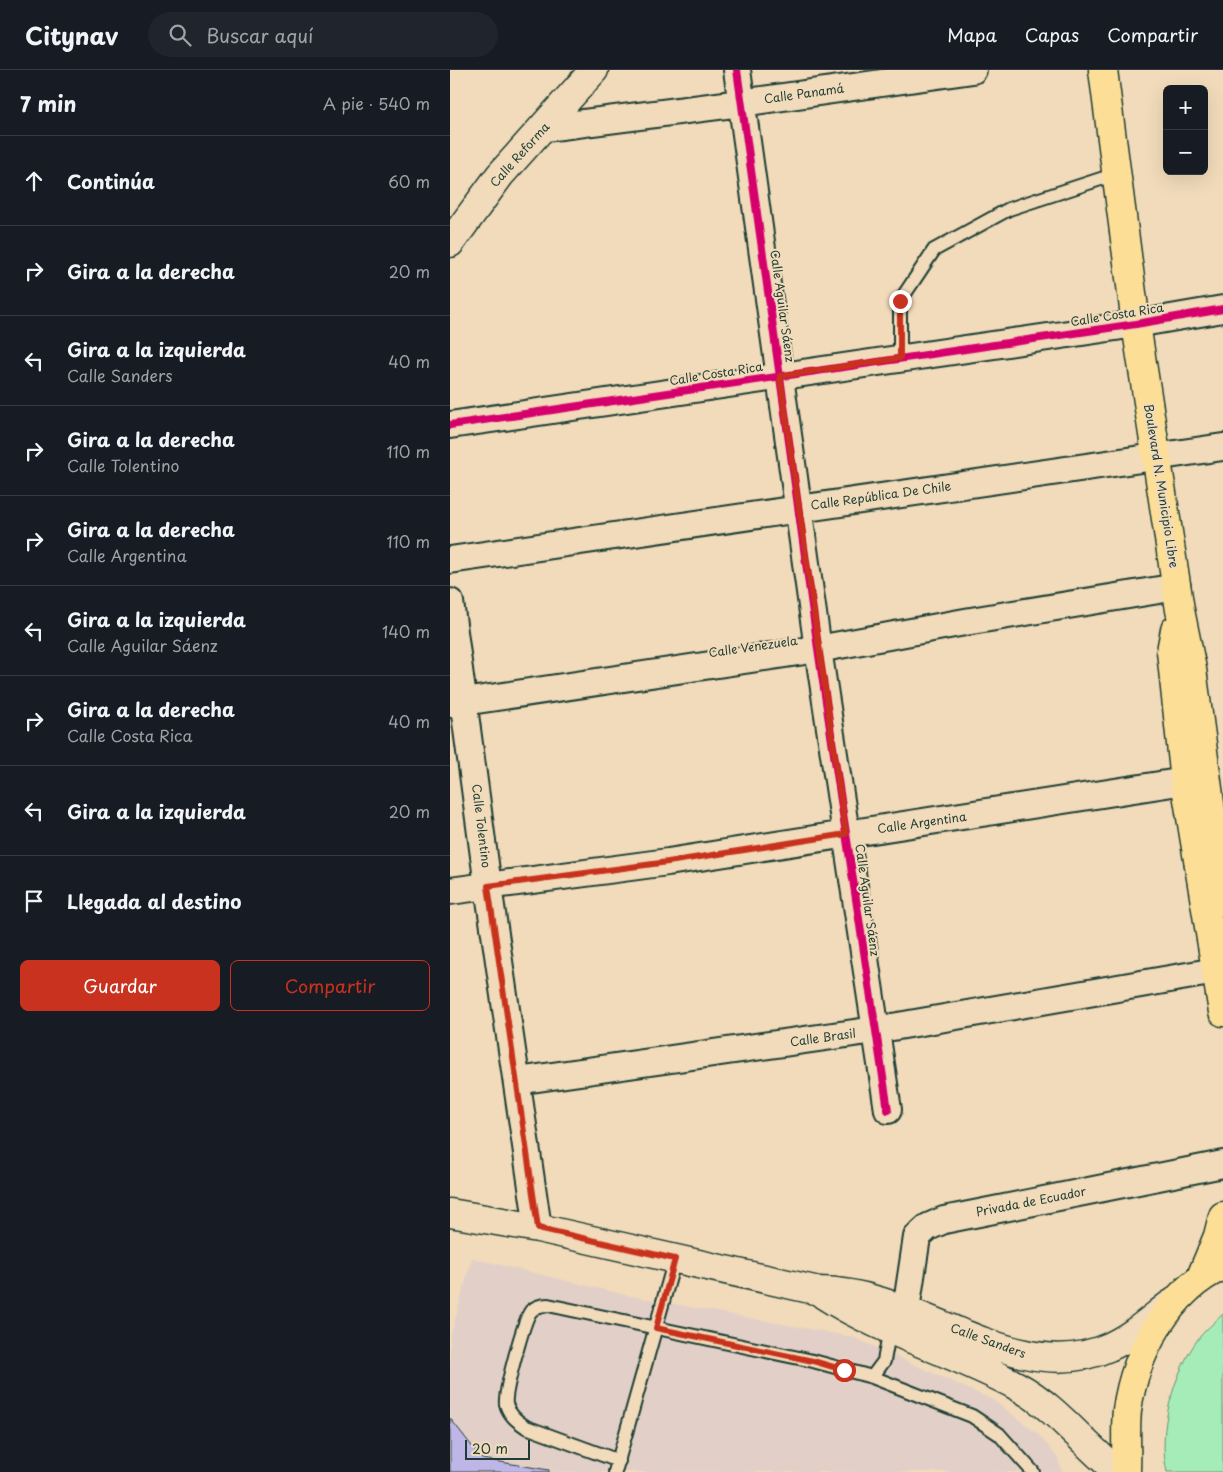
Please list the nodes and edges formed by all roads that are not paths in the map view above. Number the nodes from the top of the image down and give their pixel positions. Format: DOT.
graph roads {
  1 [pos="594,70"];
  2 [pos="737,70"];
  3 [pos="973,70"];
  4 [pos="1103,70"];
  5 [pos="741,103"];
  6 [pos="545,128"];
  7 [pos="1116,174"];
  8 [pos="450,242"];
  9 [pos="1223,309"];
  10 [pos="1136,324"];
  11 [pos="900,358"];
  12 [pos="780,376"];
  13 [pos="450,425"];
  14 [pos="1223,447"];
  15 [pos="1157,456"];
  16 [pos="800,508"];
  17 [pos="450,560"];
  18 [pos="1178,598"];
  19 [pos="450,602"];
  20 [pos="818,649"];
  21 [pos="458,703"];
  22 [pos="1185,781"];
  23 [pos="846,834"];
  24 [pos="488,886"];
  25 [pos="450,891"];
  26 [pos="1223,901"];
  27 [pos="1216,971"];
  28 [pos="1223,1012"];
  29 [pos="875,1030"];
  30 [pos="517,1082"];
  31 [pos="888,1110"];
  32 [pos="1223,1164"];
  33 [pos="450,1213"];
  34 [pos="1223,1216"];
  35 [pos="538,1228"];
  36 [pos="675,1259"];
  37 [pos="1212,1271"];
  38 [pos="1175,1300"];
  39 [pos="898,1319"];
  40 [pos="656,1328"];
  41 [pos="872,1377"];
  42 [pos="617,1467"];
  43 [pos="1033,1472"];
  44 [pos="1118,1472"];
  45 [pos="1126,1472"];
  1 -- 6 [label="street, Calle Reforma"];
  2 -- 5 [label="street, Calle Aguilar Sáenz"];
  3 -- 5 [label="street, Calle Panamá"];
  4 -- 7 [label="main road, Boulevard N. Municipio Libre"];
  5 -- 6 [label="street, Calle Panamá"];
  5 -- 12 [label="street, Calle Aguilar Sáenz"];
  6 -- 8 [label="street, Calle Reforma"];
  7 -- 10 [label="main road, Boulevard N. Municipio Libre"];
  7 -- 11 [label="lane"];
  9 -- 10 [label="street, Calle Costa Rica"];
  10 -- 11 [label="street, Calle Costa Rica"];
  10 -- 15 [label="main road, Boulevard N. Municipio Libre"];
  11 -- 12 [label="street, Calle Costa Rica"];
  12 -- 13 [label="street, Calle Costa Rica"];
  12 -- 16 [label="street, Calle Aguilar Sáenz"];
  14 -- 15 [label="street, Calle República De Chile"];
  15 -- 16 [label="street, Calle República De Chile"];
  15 -- 18 [label="main road, Boulevard N. Municipio Libre"];
  16 -- 17 [label="street, Calle República De Chile"];
  16 -- 20 [label="street, Calle Aguilar Sáenz"];
  18 -- 20 [label="street, Calle Venezuela"];
  18 -- 22 [label="main road"];
  18 -- 26 [label="main road, Boulevard N. Municipio Libre"];
  19 -- 21 [label="street, Calle Tolentino"];
  20 -- 21 [label="street, Calle Venezuela"];
  20 -- 23 [label="street, Calle Aguilar Sáenz"];
  21 -- 24 [label="street, Calle Tolentino"];
  22 -- 23 [label="street, Calle Argentina"];
  22 -- 27 [label="main road"];
  23 -- 24 [label="street, Calle Argentina"];
  23 -- 29 [label="street, Calle Aguilar Sáenz"];
  24 -- 25 [label="street, Calle Argentina"];
  24 -- 30 [label="street, Calle Tolentino"];
  27 -- 28 [label="main road"];
  27 -- 29 [label="street, Calle Brasil"];
  29 -- 30 [label="street, Calle Brasil"];
  29 -- 31 [label="street, Calle Aguilar Sáenz"];
  30 -- 35 [label="street, Calle Tolentino"];
  32 -- 39 [label="street, Privada de Ecuador"];
  33 -- 35 [label="street, Calle Sanders"];
  34 -- 37 [label="main road"];
  35 -- 36 [label="street, Calle Sanders"];
  36 -- 39 [label="street, Calle Sanders"];
  36 -- 40 [label="lane"];
  37 -- 38 [label="main road"];
  38 -- 39 [label="street, Calle Sanders"];
  38 -- 45 [label="main road"];
  39 -- 41 [label="lane"];
  39 -- 44 [label="street, Calle Sanders"];
  40 -- 41 [label="lane"];
  40 -- 42 [label="lane"];
  40 -- 42 [label="lane"];
  41 -- 43 [label="lane"];
}
